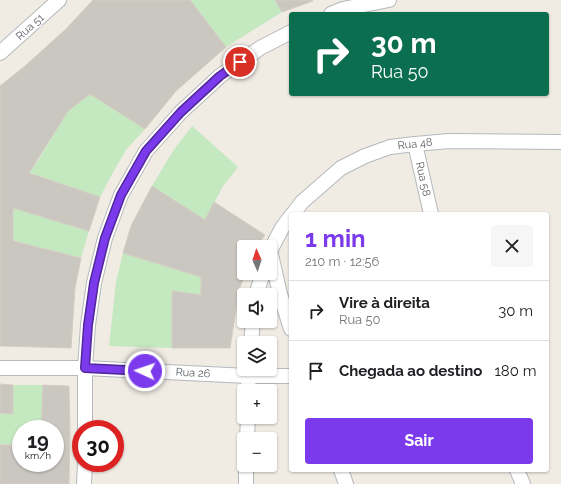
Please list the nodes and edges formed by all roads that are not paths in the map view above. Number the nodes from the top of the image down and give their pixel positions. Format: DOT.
graph roads {
  1 [pos="59,0"];
  2 [pos="389,0"];
  3 [pos="336,12"];
  4 [pos="289,33"];
  5 [pos="0,54"];
  6 [pos="561,142"];
  7 [pos="415,144"];
  8 [pos="294,212"];
  9 [pos="431,212"];
  10 [pos="289,219"];
  11 [pos="276,240"];
  12 [pos="277,280"];
  13 [pos="289,323"];
  14 [pos="0,368"];
  15 [pos="85,368"];
  16 [pos="237,373"];
  17 [pos="277,375"];
  18 [pos="289,376"];
  19 [pos="85,420"];
  20 [pos="85,472"];
  21 [pos="246,472"];
  22 [pos="342,472"];
  23 [pos="518,472"];
  24 [pos="84,484"];
  25 [pos="246,484"];
  26 [pos="346,484"];
  27 [pos="523,484"];
  1 -- 5 [label="street, Rua 51"];
  2 -- 3 [label="street"];
  4 -- 15 [label="street"];
  6 -- 7 [label="street, Rua 48"];
  7 -- 8 [label="street, Rua 48"];
  7 -- 9 [label="street, Rua 58"];
  10 -- 11 [label="street, Rua 48"];
  12 -- 13 [label="street"];
  14 -- 15 [label="street, Rua 26"];
  15 -- 16 [label="street, Rua 26"];
  15 -- 19 [label="street"];
  17 -- 18 [label="street, Rua 26"];
  20 -- 24 [label="street"];
  21 -- 25 [label="street"];
  22 -- 26 [label="street"];
  23 -- 27 [label="street"];
}
